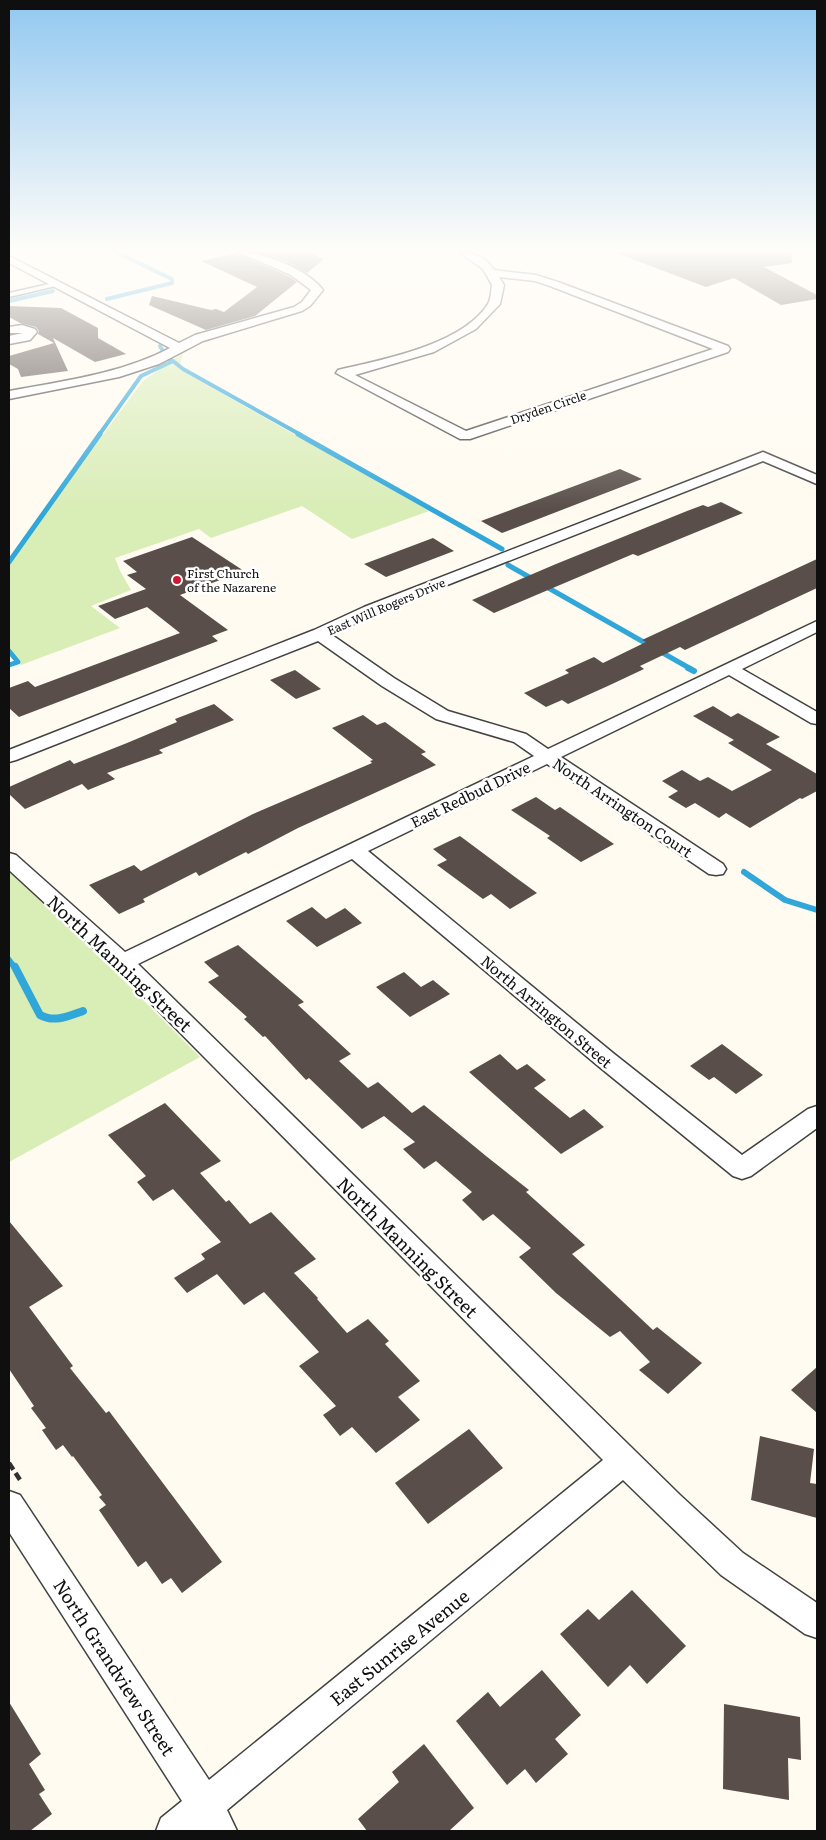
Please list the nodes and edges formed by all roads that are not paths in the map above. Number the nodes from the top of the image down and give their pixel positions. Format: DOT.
graph roads {
  1 [pos="159,338"];
  2 [pos="199,338"];
  3 [pos="451,338"];
  4 [pos="695,338"];
  5 [pos="178,348"];
  6 [pos="9,394"];
  7 [pos="817,480"];
  8 [pos="817,626"];
  9 [pos="320,634"];
  10 [pos="730,669"];
  11 [pos="817,719"];
  12 [pos="9,756"];
  13 [pos="546,756"];
  14 [pos="354,850"];
  15 [pos="9,859"];
  16 [pos="716,869"];
  17 [pos="122,962"];
  18 [pos="817,1115"];
  19 [pos="623,1461"];
  20 [pos="9,1505"];
  21 [pos="817,1622"];
  22 [pos="212,1819"];
  23 [pos="174,1831"];
  1 -- 5 [label="street"];
  2 -- 5 [label="street"];
  3 -- 4 [label="street, Dryden Circle"];
  5 -- 6 [label="street"];
  7 -- 9 [label="street, East Will Rogers Drive"];
  8 -- 10 [label="street, East Redbud Drive"];
  9 -- 12 [label="street, East Will Rogers Drive"];
  9 -- 13 [label="street, North Arrington Court"];
  10 -- 11 [label="street"];
  10 -- 13 [label="street, East Redbud Drive"];
  13 -- 14 [label="street, East Redbud Drive"];
  13 -- 16 [label="street, North Arrington Court"];
  14 -- 17 [label="street, East Redbud Drive"];
  14 -- 18 [label="street, North Arrington Street"];
  15 -- 17 [label="street, North Manning Street"];
  17 -- 19 [label="street, North Manning Street"];
  19 -- 21 [label="street, North Manning Street"];
  19 -- 22 [label="street, East Sunrise Avenue"];
  20 -- 22 [label="street, North Grandview Street"];
  22 -- 23 [label="street, East Sunrise Avenue"];
}
